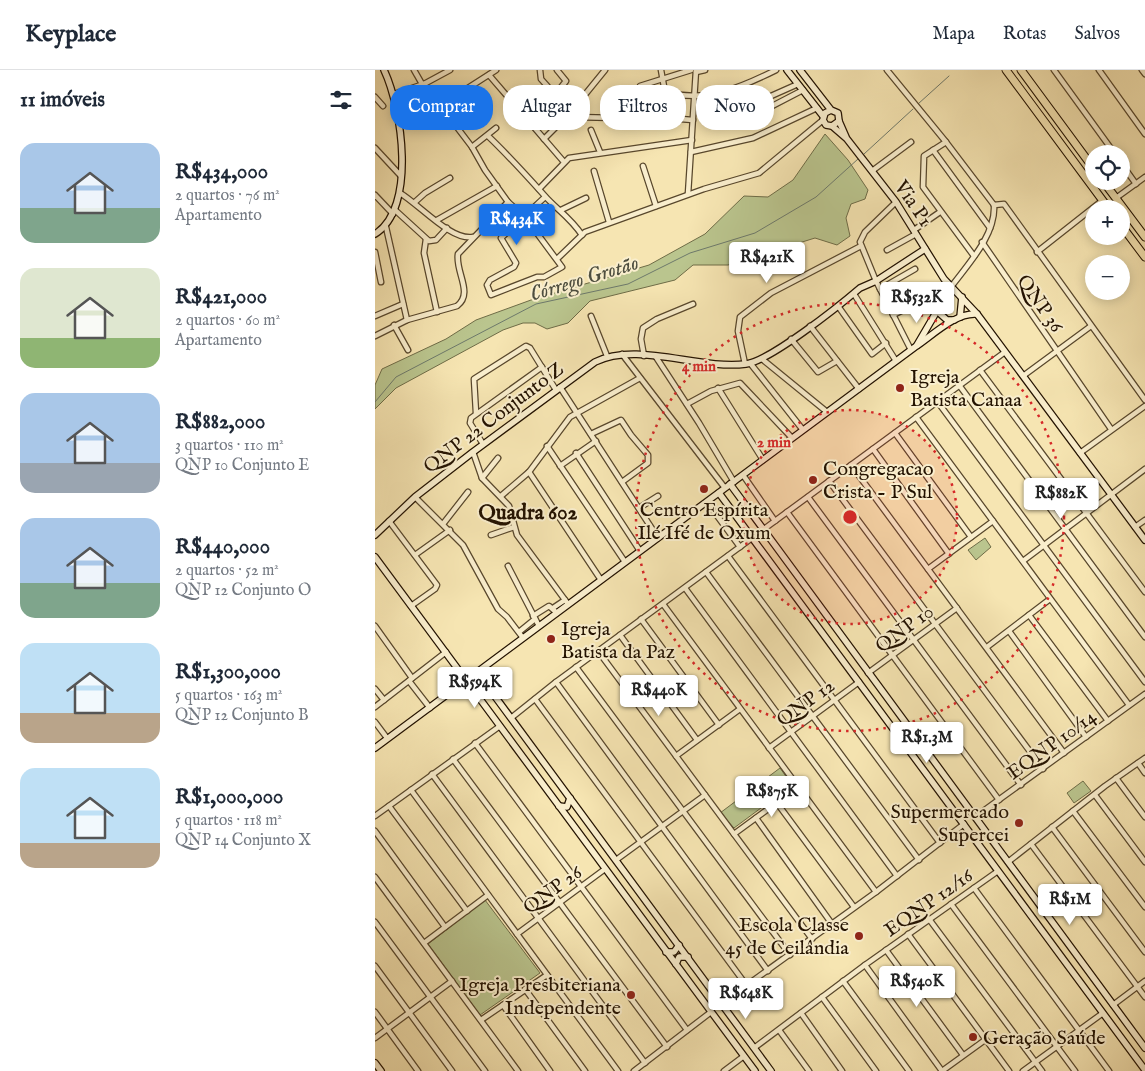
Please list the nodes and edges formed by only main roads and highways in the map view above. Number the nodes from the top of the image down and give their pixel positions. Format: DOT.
graph roads {
  1 [pos="1006,70"];
  2 [pos="1021,70"];
  3 [pos="1035,109"];
  4 [pos="1074,141"];
  5 [pos="1085,156"];
  6 [pos="1072,160"];
  7 [pos="1085,162"];
  8 [pos="1109,190"];
  9 [pos="1103,200"];
  10 [pos="1130,237"];
  11 [pos="1145,237"];
  12 [pos="1145,257"];
  1 -- 3 [label="main road"];
  2 -- 4 [label="main road"];
  3 -- 4 [label="main road"];
  3 -- 6 [label="main road"];
  4 -- 5 [label="main road"];
  6 -- 7 [label="main road"];
  6 -- 9 [label="main road"];
  8 -- 11 [label="main road"];
  10 -- 12 [label="main road"];
}
